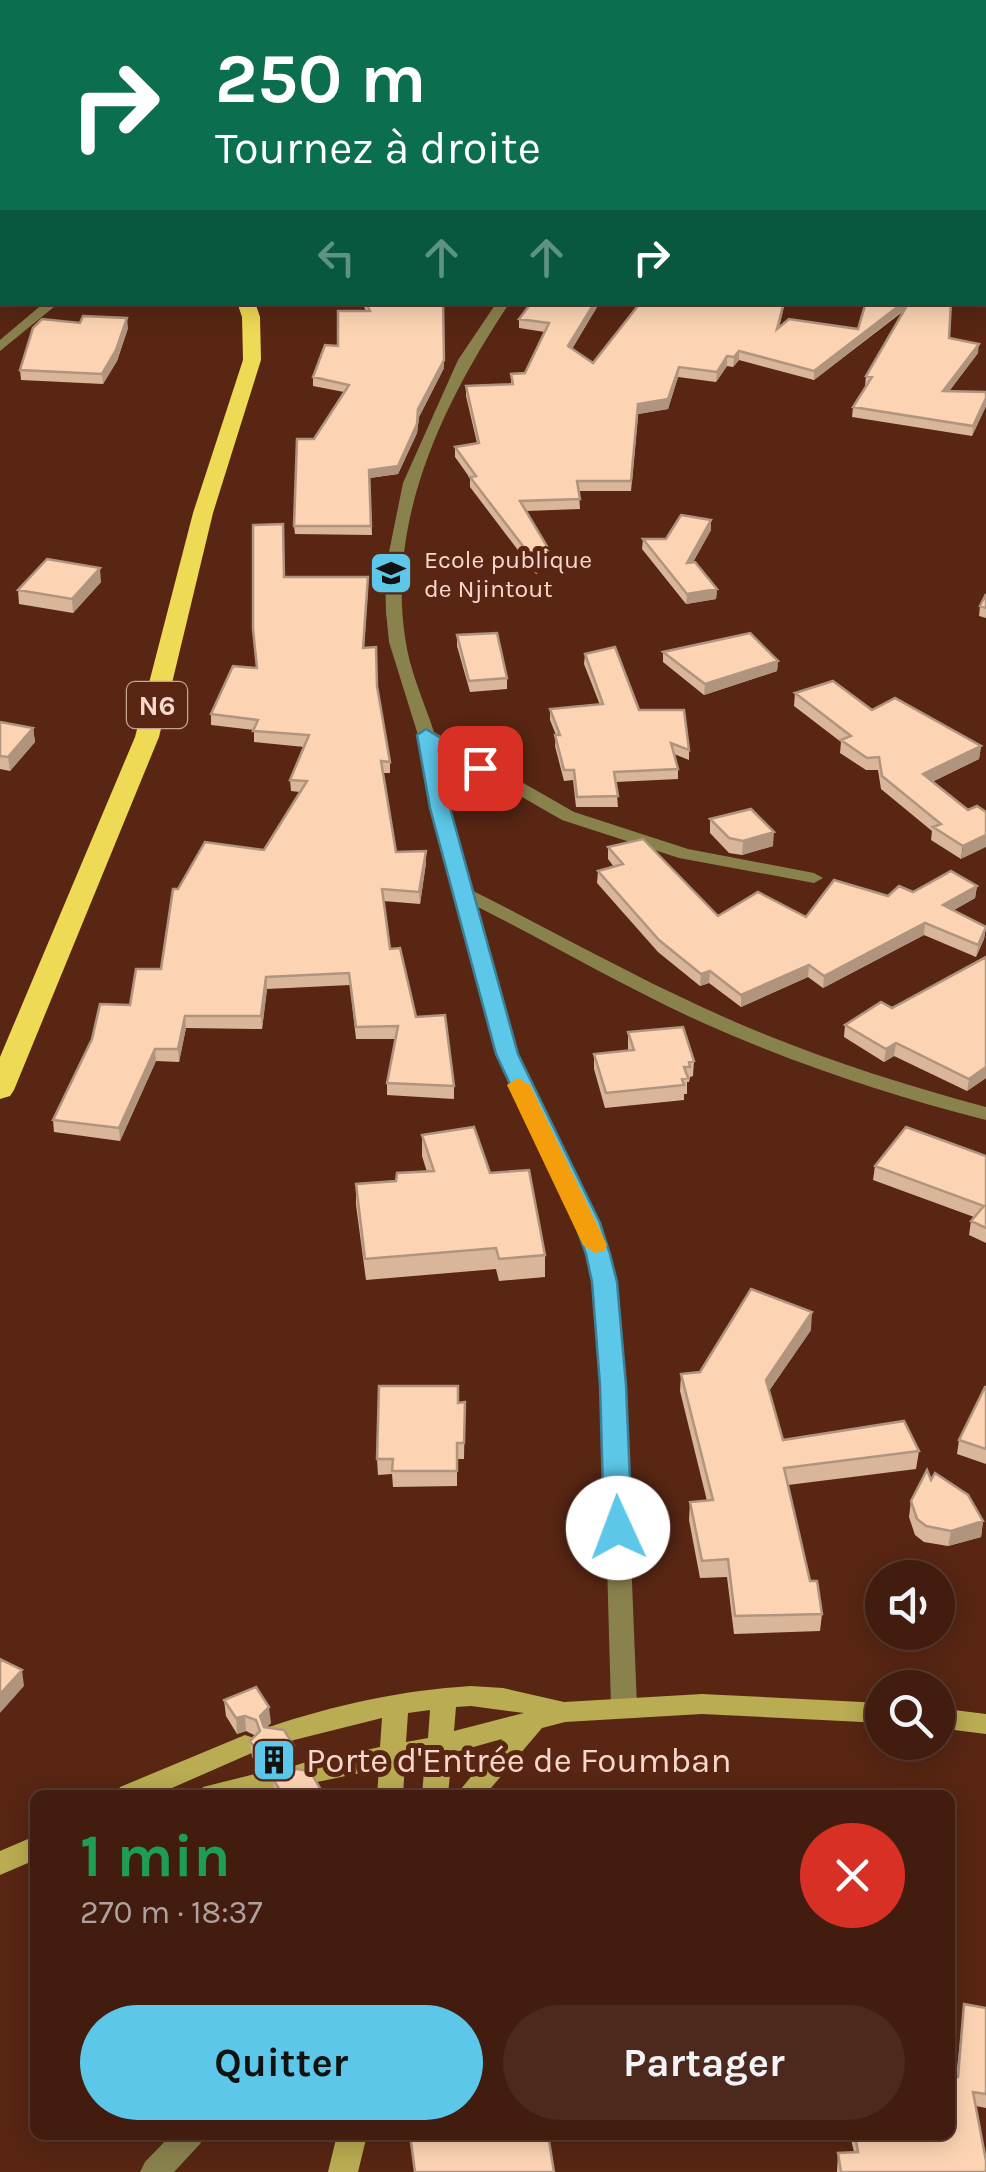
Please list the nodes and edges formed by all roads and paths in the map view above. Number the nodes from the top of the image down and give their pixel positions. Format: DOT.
graph roads {
  1 [pos="50,305"];
  2 [pos="247,305"];
  3 [pos="502,305"];
  4 [pos="0,347"];
  5 [pos="426,735"];
  6 [pos="814,878"];
  7 [pos="462,892"];
  8 [pos="0,1090"];
  9 [pos="986,1114"];
  10 [pos="444,1700"];
  11 [pos="624,1706"];
  12 [pos="396,1708"];
  13 [pos="865,1711"];
  14 [pos="564,1712"];
  15 [pos="955,1720"];
  16 [pos="533,1721"];
  17 [pos="986,1724"];
  18 [pos="278,1734"];
  19 [pos="245,1745"];
  20 [pos="442,1745"];
  21 [pos="394,1756"];
  22 [pos="303,1774"];
  23 [pos="266,1782"];
  24 [pos="142,1790"];
  25 [pos="233,1790"];
  26 [pos="391,1790"];
  27 [pos="436,1790"];
  28 [pos="473,1790"];
  29 [pos="30,1849"];
  30 [pos="0,1864"];
  31 [pos="185,2140"];
  32 [pos="351,2140"];
  33 [pos="155,2172"];
  34 [pos="343,2172"];
  1 -- 4 [label="street"];
  2 -- 8 [label="highway, N6"];
  3 -- 5 [label="street"];
  5 -- 6 [label="street"];
  5 -- 7 [label="street"];
  7 -- 9 [label="street"];
  7 -- 11 [label="street"];
  10 -- 12 [label="main road"];
  10 -- 14 [label="main road"];
  10 -- 20 [label="main road"];
  11 -- 13 [label="main road"];
  11 -- 14 [label="main road"];
  12 -- 18 [label="main road"];
  12 -- 21 [label="main road"];
  14 -- 16 [label="main road"];
  15 -- 17 [label="main road"];
  16 -- 20 [label="main road"];
  16 -- 28 [label="main road"];
  19 -- 24 [label="main road"];
  20 -- 21 [label="main road"];
  20 -- 27 [label="main road"];
  21 -- 22 [label="main road"];
  21 -- 26 [label="main road"];
  23 -- 25 [label="main road"];
  29 -- 30 [label="main road"];
  31 -- 33 [label="street"];
  32 -- 34 [label="main road"];
}
